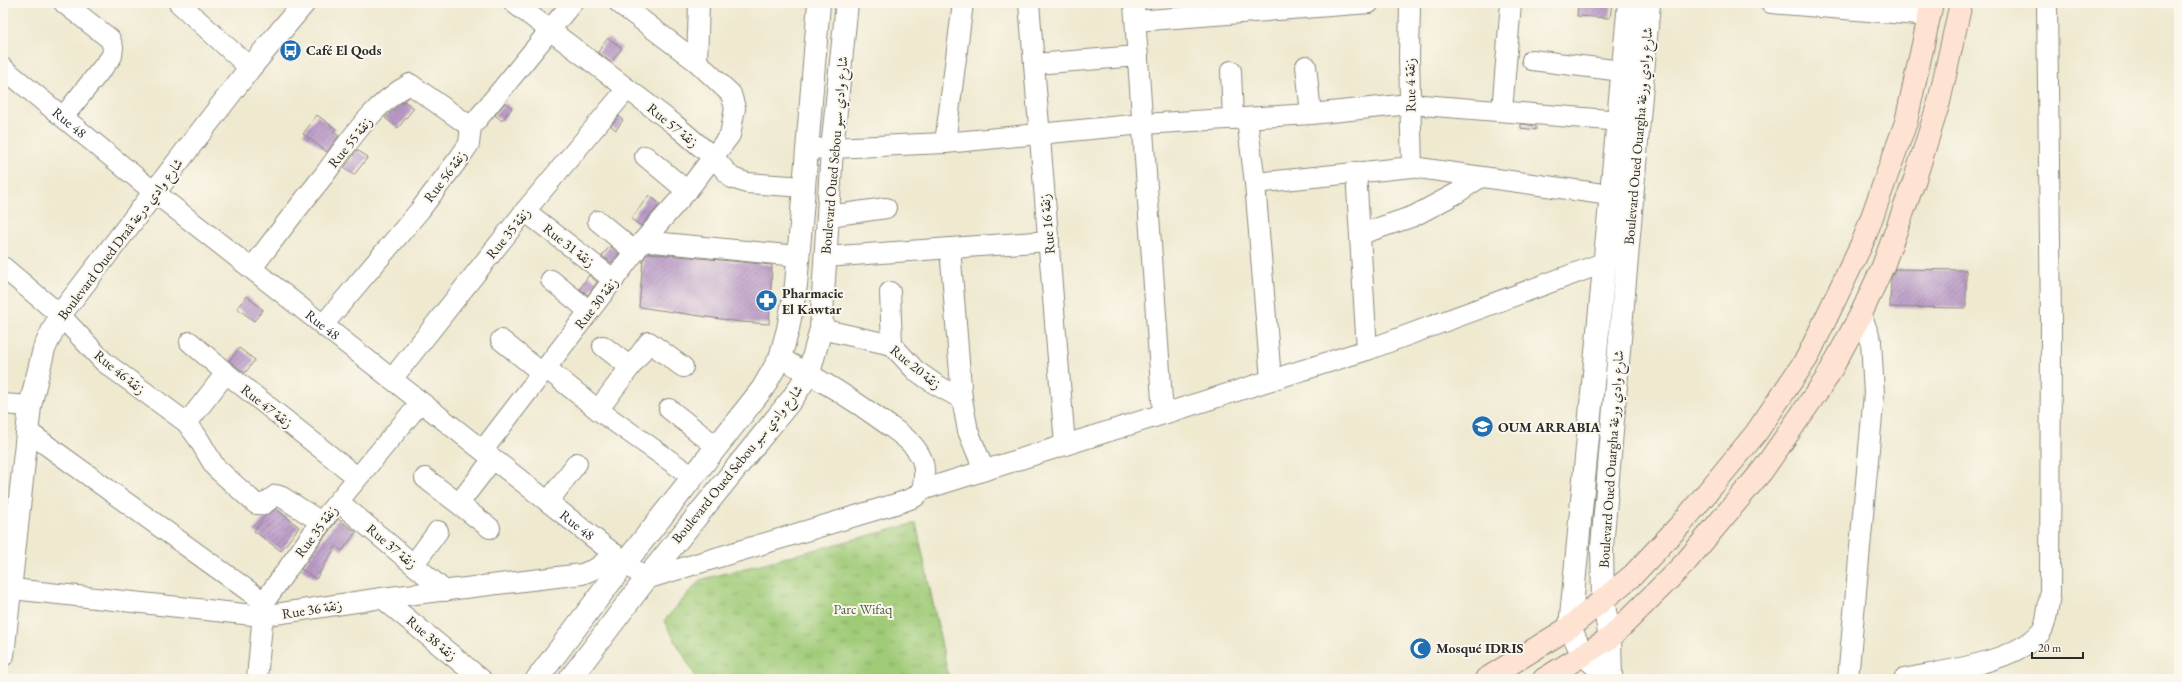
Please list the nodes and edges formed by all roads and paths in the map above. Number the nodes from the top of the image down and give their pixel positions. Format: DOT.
graph roads {
  1 [pos="64,3"];
  2 [pos="178,3"];
  3 [pos="304,3"];
  4 [pos="514,3"];
  5 [pos="572,3"];
  6 [pos="619,3"];
  7 [pos="699,3"];
  8 [pos="819,3"];
  9 [pos="847,3"];
  10 [pos="963,3"];
  11 [pos="1029,3"];
  12 [pos="1369,3"];
  13 [pos="1410,3"];
  14 [pos="1511,3"];
  15 [pos="1629,3"];
  16 [pos="1649,3"];
  17 [pos="1771,3"];
  18 [pos="1961,3"];
  19 [pos="2047,3"];
  20 [pos="1334,4"];
  21 [pos="1236,8"];
  22 [pos="1931,10"];
  23 [pos="1135,12"];
  24 [pos="551,31"];
  25 [pos="1138,56"];
  26 [pos="1532,60"];
  27 [pos="696,62"];
  28 [pos="1034,64"];
  29 [pos="1306,66"];
  30 [pos="3,68"];
  31 [pos="250,68"];
  32 [pos="1231,71"];
  33 [pos="1622,71"];
  34 [pos="628,89"];
  35 [pos="1410,104"];
  36 [pos="1502,111"];
  37 [pos="1311,114"];
  38 [pos="64,117"];
  39 [pos="1240,119"];
  40 [pos="1616,120"];
  41 [pos="1639,122"];
  42 [pos="1143,124"];
  43 [pos="471,127"];
  44 [pos="1038,134"];
  45 [pos="945,142"];
  46 [pos="832,149"];
  47 [pos="808,150"];
  48 [pos="645,156"];
  49 [pos="714,158"];
  50 [pos="1412,166"];
  51 [pos="1356,172"];
  52 [pos="1479,178"];
  53 [pos="1255,183"];
  54 [pos="805,187"];
  55 [pos="687,191"];
  56 [pos="154,192"];
  57 [pos="1610,195"];
  58 [pos="886,208"];
  59 [pos="525,211"];
  60 [pos="829,216"];
  61 [pos="598,221"];
  62 [pos="1361,234"];
  63 [pos="1049,241"];
  64 [pos="639,246"];
  65 [pos="950,248"];
  66 [pos="797,256"];
  67 [pos="825,257"];
  68 [pos="1603,263"];
  69 [pos="3,267"];
  70 [pos="252,268"];
  71 [pos="551,280"];
  72 [pos="614,280"];
  73 [pos="890,292"];
  74 [pos="589,311"];
  75 [pos="1861,314"];
  76 [pos="60,315"];
  77 [pos="323,325"];
  78 [pos="821,329"];
  79 [pos="501,340"];
  80 [pos="190,342"];
  81 [pos="892,345"];
  82 [pos="603,346"];
  83 [pos="1366,350"];
  84 [pos="780,358"];
  85 [pos="630,367"];
  86 [pos="683,367"];
  87 [pos="544,371"];
  88 [pos="809,373"];
  89 [pos="226,374"];
  90 [pos="392,379"];
  91 [pos="1271,380"];
  92 [pos="962,399"];
  93 [pos="420,403"];
  94 [pos="3,404"];
  95 [pos="30,406"];
  96 [pos="669,409"];
  97 [pos="598,410"];
  98 [pos="1163,414"];
  99 [pos="187,423"];
  100 [pos="27,431"];
  101 [pos="1065,445"];
  102 [pos="717,447"];
  103 [pos="488,455"];
  104 [pos="577,463"];
  105 [pos="984,470"];
  106 [pos="357,477"];
  107 [pos="693,477"];
  108 [pos="425,478"];
  109 [pos="922,490"];
  110 [pos="339,502"];
  111 [pos="548,502"];
  112 [pos="459,503"];
  113 [pos="322,522"];
  114 [pos="490,528"];
  115 [pos="438,531"];
  116 [pos="620,558"];
  117 [pos="414,564"];
  118 [pos="646,579"];
  119 [pos="6,588"];
  120 [pos="445,591"];
  121 [pos="382,598"];
  122 [pos="1603,600"];
  123 [pos="263,609"];
  124 [pos="1570,627"];
  125 [pos="1610,638"];
  126 [pos="1582,654"];
  127 [pos="3,655"];
  128 [pos="1612,678"];
  129 [pos="257,679"];
  130 [pos="481,679"];
  131 [pos="537,679"];
  132 [pos="570,679"];
  133 [pos="1486,679"];
  134 [pos="1544,679"];
  135 [pos="1848,679"];
  136 [pos="1904,679"];
  1 -- 38 [label="street"];
  2 -- 31 [label="street"];
  3 -- 31 [label="street, Boulevard Oued Draâ شارع وادي درعة"];
  4 -- 24 [label="street, Rue 57 زنقة"];
  5 -- 24 [label="street, Rue 56 زنقة"];
  6 -- 27 [label="street, Rue 30 زنقة"];
  7 -- 27 [label="street"];
  8 -- 47 [label="street, Boulevard Oued Sebou شارع وادي سبو"];
  9 -- 46 [label="street, Boulevard Oued Sebou شارع وادي سبو"];
  10 -- 45 [label="street"];
  11 -- 28 [label="street, Rue 16 زنقة"];
  12 -- 20 [label="street"];
  13 -- 35 [label="street, Rue 4 زنقة"];
  14 -- 36 [label="street"];
  15 -- 33 [label="street, Boulevard Oued Ouargha شارع وادي ورغة"];
  16 -- 41 [label="street, Boulevard Oued Ouargha شارع وادي ورغة"];
  17 -- 22 [label="street"];
  18 -- 75 [label="main road"];
  19 -- 136 [label="street"];
  20 -- 21 [label="street"];
  21 -- 23 [label="street"];
  22 -- 122 [label="main road"];
  23 -- 25 [label="street"];
  24 -- 34 [label="street, Rue 57 زنقة"];
  24 -- 43 [label="street, Rue 56 زنقة"];
  25 -- 28 [label="street"];
  25 -- 42 [label="street"];
  26 -- 33 [label="street"];
  27 -- 49 [label="street, Rue 30 زنقة"];
  28 -- 44 [label="street, Rue 16 زنقة"];
  29 -- 37 [label="street"];
  30 -- 38 [label="street, Rue 48"];
  31 -- 56 [label="street, Boulevard Oued Draâ شارع وادي درعة"];
  32 -- 39 [label="street"];
  33 -- 40 [label="street, Boulevard Oued Ouargha شارع وادي ورغة"];
  34 -- 49 [label="street, Rue 57 زنقة"];
  34 -- 59 [label="street, Rue 35 زنقة"];
  35 -- 36 [label="street"];
  35 -- 37 [label="street"];
  35 -- 50 [label="street, Rue 4 زنقة"];
  36 -- 40 [label="street"];
  37 -- 39 [label="street"];
  38 -- 56 [label="street, Rue 48"];
  39 -- 42 [label="street"];
  39 -- 53 [label="street"];
  40 -- 41 [label="street"];
  40 -- 57 [label="street, Boulevard Oued Ouargha شارع وادي ورغة"];
  41 -- 122 [label="street, Boulevard Oued Ouargha شارع وادي ورغة"];
  42 -- 44 [label="street"];
  42 -- 98 [label="street"];
  43 -- 70 [label="street, Rue 55 زنقة"];
  43 -- 77 [label="street, Rue 56 زنقة"];
  44 -- 45 [label="street"];
  44 -- 63 [label="street, Rue 16 زنقة"];
  45 -- 46 [label="street"];
  46 -- 47 [label="street"];
  46 -- 60 [label="street, Boulevard Oued Sebou شارع وادي سبو"];
  47 -- 54 [label="street, Boulevard Oued Sebou شارع وادي سبو"];
  48 -- 55 [label="street"];
  49 -- 54 [label="street, Rue 57 زنقة"];
  49 -- 55 [label="street, Rue 30 زنقة"];
  50 -- 51 [label="street"];
  50 -- 52 [label="street"];
  51 -- 53 [label="street"];
  51 -- 62 [label="street"];
  52 -- 57 [label="street"];
  52 -- 62 [label="street"];
  53 -- 91 [label="street"];
  54 -- 66 [label="street, Boulevard Oued Sebou شارع وادي سبو"];
  55 -- 64 [label="street, Rue 30 زنقة"];
  56 -- 70 [label="street, Rue 48"];
  56 -- 76 [label="street, Boulevard Oued Draâ شارع وادي درعة"];
  57 -- 68 [label="street, Boulevard Oued Ouargha شارع وادي ورغة"];
  58 -- 60 [label="street"];
  59 -- 72 [label="street, Rue 31 زنقة"];
  59 -- 90 [label="street, Rue 35 زنقة"];
  60 -- 67 [label="street, Boulevard Oued Sebou شارع وادي سبو"];
  61 -- 64 [label="street"];
  62 -- 83 [label="street"];
  63 -- 65 [label="street"];
  63 -- 101 [label="street, Rue 16 زنقة"];
  64 -- 66 [label="street"];
  64 -- 72 [label="street, Rue 30 زنقة"];
  65 -- 67 [label="street"];
  65 -- 92 [label="street"];
  66 -- 84 [label="street, Boulevard Oued Sebou شارع وادي سبو"];
  67 -- 78 [label="street, Boulevard Oued Sebou شارع وادي سبو"];
  68 -- 83 [label="street"];
  68 -- 124 [label="street, Boulevard Oued Ouargha شارع وادي ورغة"];
  69 -- 76 [label="street, Rue 46 زنقة"];
  70 -- 77 [label="street, Rue 48"];
  71 -- 74 [label="street"];
  72 -- 74 [label="street, Rue 30 زنقة"];
  73 -- 81 [label="street"];
  74 -- 87 [label="street, Rue 30 زنقة"];
  75 -- 125 [label="main road"];
  75 -- 135 [label="street"];
  76 -- 95 [label="street, Boulevard Oued Draâ شارع وادي درعة"];
  76 -- 99 [label="street, Rue 46 زنقة"];
  77 -- 90 [label="street, Rue 48"];
  78 -- 81 [label="street, Rue 20 زنقة"];
  78 -- 88 [label="street, Boulevard Oued Sebou شارع وادي سبو"];
  79 -- 87 [label="street"];
  80 -- 89 [label="street, Rue 47 زنقة"];
  81 -- 92 [label="street, Rue 20 زنقة"];
  82 -- 85 [label="street"];
  83 -- 91 [label="street"];
  84 -- 88 [label="street"];
  84 -- 102 [label="street, Boulevard Oued Sebou شارع وادي سبو"];
  85 -- 86 [label="street"];
  85 -- 97 [label="street"];
  87 -- 97 [label="street"];
  87 -- 103 [label="street, Rue 30 زنقة"];
  88 -- 109 [label="street"];
  88 -- 118 [label="street, Boulevard Oued Sebou شارع وادي سبو"];
  89 -- 99 [label="street"];
  89 -- 106 [label="street, Rue 47 زنقة"];
  90 -- 93 [label="street, Rue 48"];
  91 -- 98 [label="street"];
  92 -- 105 [label="street"];
  93 -- 103 [label="street, Rue 48"];
  93 -- 106 [label="street, Rue 35 زنقة"];
  94 -- 95 [label="street"];
  95 -- 100 [label="street, Boulevard Oued Draâ شارع وادي درعة"];
  96 -- 102 [label="street"];
  97 -- 107 [label="street"];
  98 -- 101 [label="street"];
  99 -- 113 [label="street, Rue 46 زنقة"];
  100 -- 119 [label="street, Boulevard Oued Draâ شارع وادي درعة"];
  100 -- 123 [label="street"];
  101 -- 105 [label="street"];
  102 -- 107 [label="street, Boulevard Oued Sebou شارع وادي سبو"];
  103 -- 111 [label="street, Rue 48"];
  103 -- 112 [label="street, Rue 30 زنقة"];
  104 -- 111 [label="street"];
  105 -- 109 [label="street"];
  106 -- 110 [label="street, Rue 35 زنقة"];
  107 -- 116 [label="street, Boulevard Oued Sebou شارع وادي سبو"];
  108 -- 112 [label="street"];
  109 -- 118 [label="street"];
  110 -- 113 [label="street, Rue 35 زنقة"];
  110 -- 117 [label="street, Rue 37 زنقة"];
  111 -- 116 [label="street, Rue 48"];
  112 -- 114 [label="street"];
  113 -- 123 [label="street, Rue 35 زنقة"];
  115 -- 117 [label="street"];
  116 -- 118 [label="street, Rue 48"];
  116 -- 120 [label="street, Rue 36 زنقة"];
  116 -- 131 [label="street, Boulevard Oued Sebou شارع وادي سبو"];
  117 -- 120 [label="street, Rue 37 زنقة"];
  118 -- 132 [label="street, Boulevard Oued Sebou شارع وادي سبو"];
  119 -- 123 [label="street, Rue 36 زنقة"];
  119 -- 127 [label="street, Boulevard Oued Draâ شارع وادي درعة"];
  120 -- 121 [label="street, Rue 36 زنقة"];
  121 -- 123 [label="street, Rue 36 زنقة"];
  121 -- 130 [label="street, Rue 38 زنقة"];
  122 -- 124 [label="main road"];
  122 -- 125 [label="street, Boulevard Oued Ouargha شارع وادي ورغة"];
  123 -- 129 [label="street"];
  124 -- 126 [label="street, Boulevard Oued Ouargha شارع وادي ورغة"];
  124 -- 133 [label="main road"];
  125 -- 126 [label="main road"];
  125 -- 128 [label="street, Boulevard Oued Ouargha شارع وادي ورغة"];
  126 -- 128 [label="street, Boulevard Oued Ouargha شارع وادي ورغة"];
  126 -- 134 [label="main road"];
}
